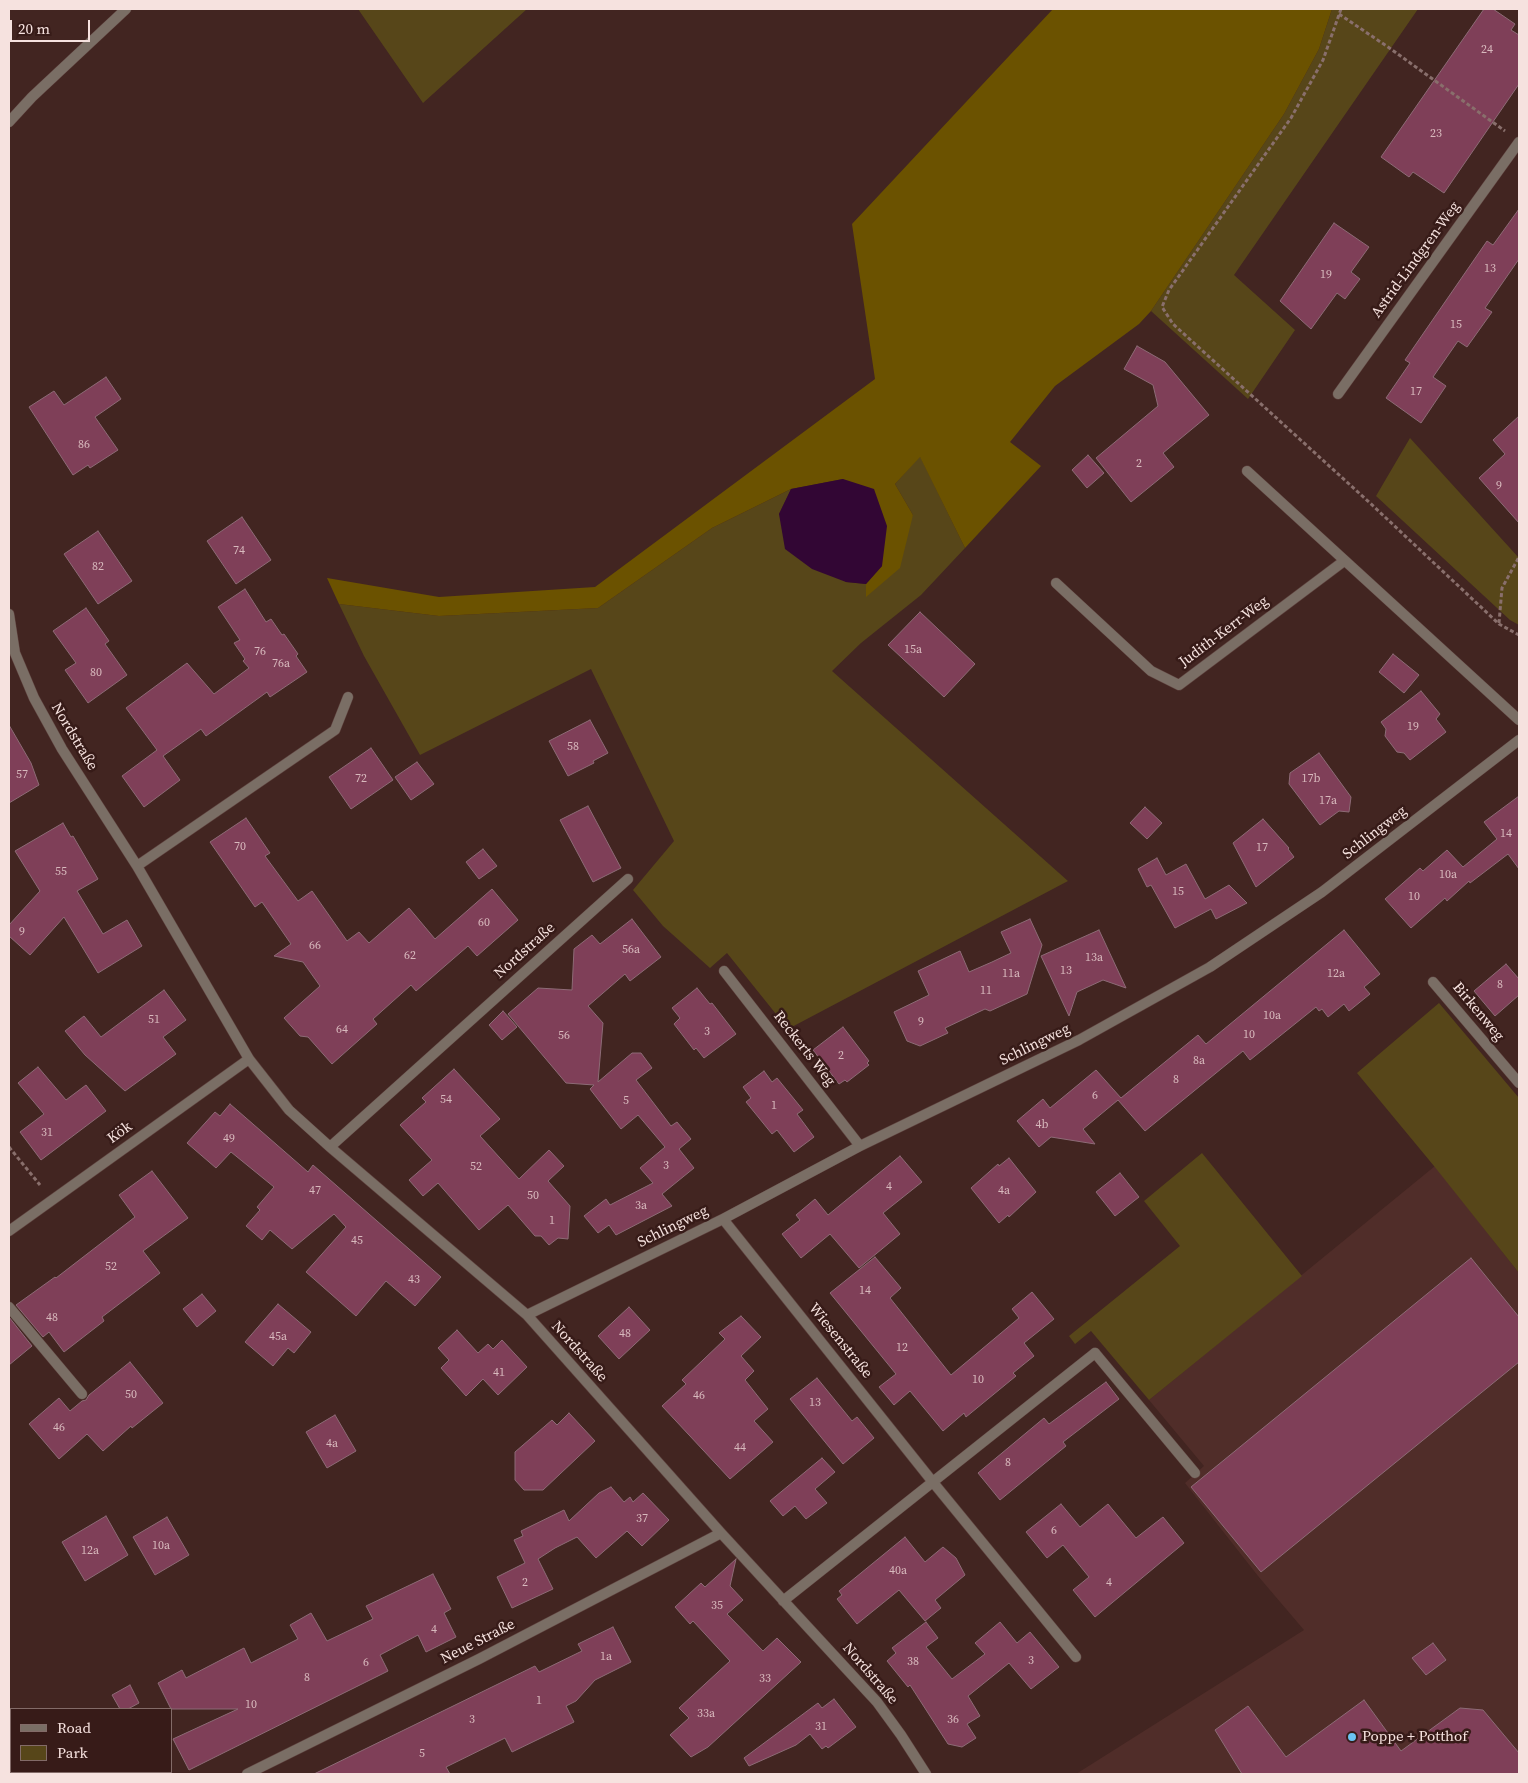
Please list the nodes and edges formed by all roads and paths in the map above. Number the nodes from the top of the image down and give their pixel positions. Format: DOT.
graph roads {
  1 [pos="126,9"];
  2 [pos="1340,9"];
  3 [pos="1339,14"];
  4 [pos="9,122"];
  5 [pos="1515,139"];
  6 [pos="1338,394"];
  7 [pos="1247,471"];
  8 [pos="1519,557"];
  9 [pos="1344,561"];
  10 [pos="1056,583"];
  11 [pos="9,614"];
  12 [pos="9,618"];
  13 [pos="1498,624"];
  14 [pos="1519,635"];
  15 [pos="348,696"];
  16 [pos="1519,720"];
  17 [pos="1519,740"];
  18 [pos="137,866"];
  19 [pos="628,879"];
  20 [pos="724,971"];
  21 [pos="1433,982"];
  22 [pos="249,1059"];
  23 [pos="1519,1083"];
  24 [pos="860,1146"];
  25 [pos="9,1147"];
  26 [pos="330,1147"];
  27 [pos="52,1200"];
  28 [pos="723,1219"];
  29 [pos="9,1231"];
  30 [pos="9,1307"];
  31 [pos="526,1315"];
  32 [pos="82,1394"];
  33 [pos="1195,1473"];
  34 [pos="932,1481"];
  35 [pos="720,1533"];
  36 [pos="783,1600"];
  37 [pos="1076,1657"];
  38 [pos="247,1774"];
  39 [pos="926,1774"];
  1 -- 4 [label="street"];
  2 -- 3 [label="path"];
  3 -- 5 [label="path"];
  3 -- 13 [label="path"];
  5 -- 6 [label="street, Astrid-Lindgren-Weg"];
  7 -- 9 [label="street"];
  8 -- 13 [label="path"];
  9 -- 10 [label="street, Judith-Kerr-Weg"];
  9 -- 16 [label="street"];
  11 -- 12 [label="street, Nordstraße"];
  12 -- 18 [label="street, Nordstraße"];
  13 -- 14 [label="path"];
  15 -- 18 [label="street"];
  17 -- 24 [label="street, Schlingweg"];
  18 -- 22 [label="street, Nordstraße"];
  19 -- 26 [label="street, Nordstraße"];
  20 -- 24 [label="street, Reckerts Weg"];
  21 -- 23 [label="street, Birkenweg"];
  22 -- 26 [label="street, Nordstraße"];
  22 -- 27 [label="street, Kök"];
  24 -- 28 [label="street, Schlingweg"];
  25 -- 27 [label="path"];
  26 -- 31 [label="street, Nordstraße"];
  27 -- 29 [label="street, Kök"];
  28 -- 31 [label="street, Schlingweg"];
  28 -- 34 [label="street, Wiesenstraße"];
  30 -- 32 [label="street"];
  31 -- 35 [label="street, Nordstraße"];
  33 -- 34 [label="street"];
  34 -- 36 [label="street"];
  34 -- 37 [label="street, Wiesenstraße"];
  35 -- 36 [label="street, Nordstraße"];
  35 -- 38 [label="street, Neue Straße"];
  36 -- 39 [label="street, Nordstraße"];
}
